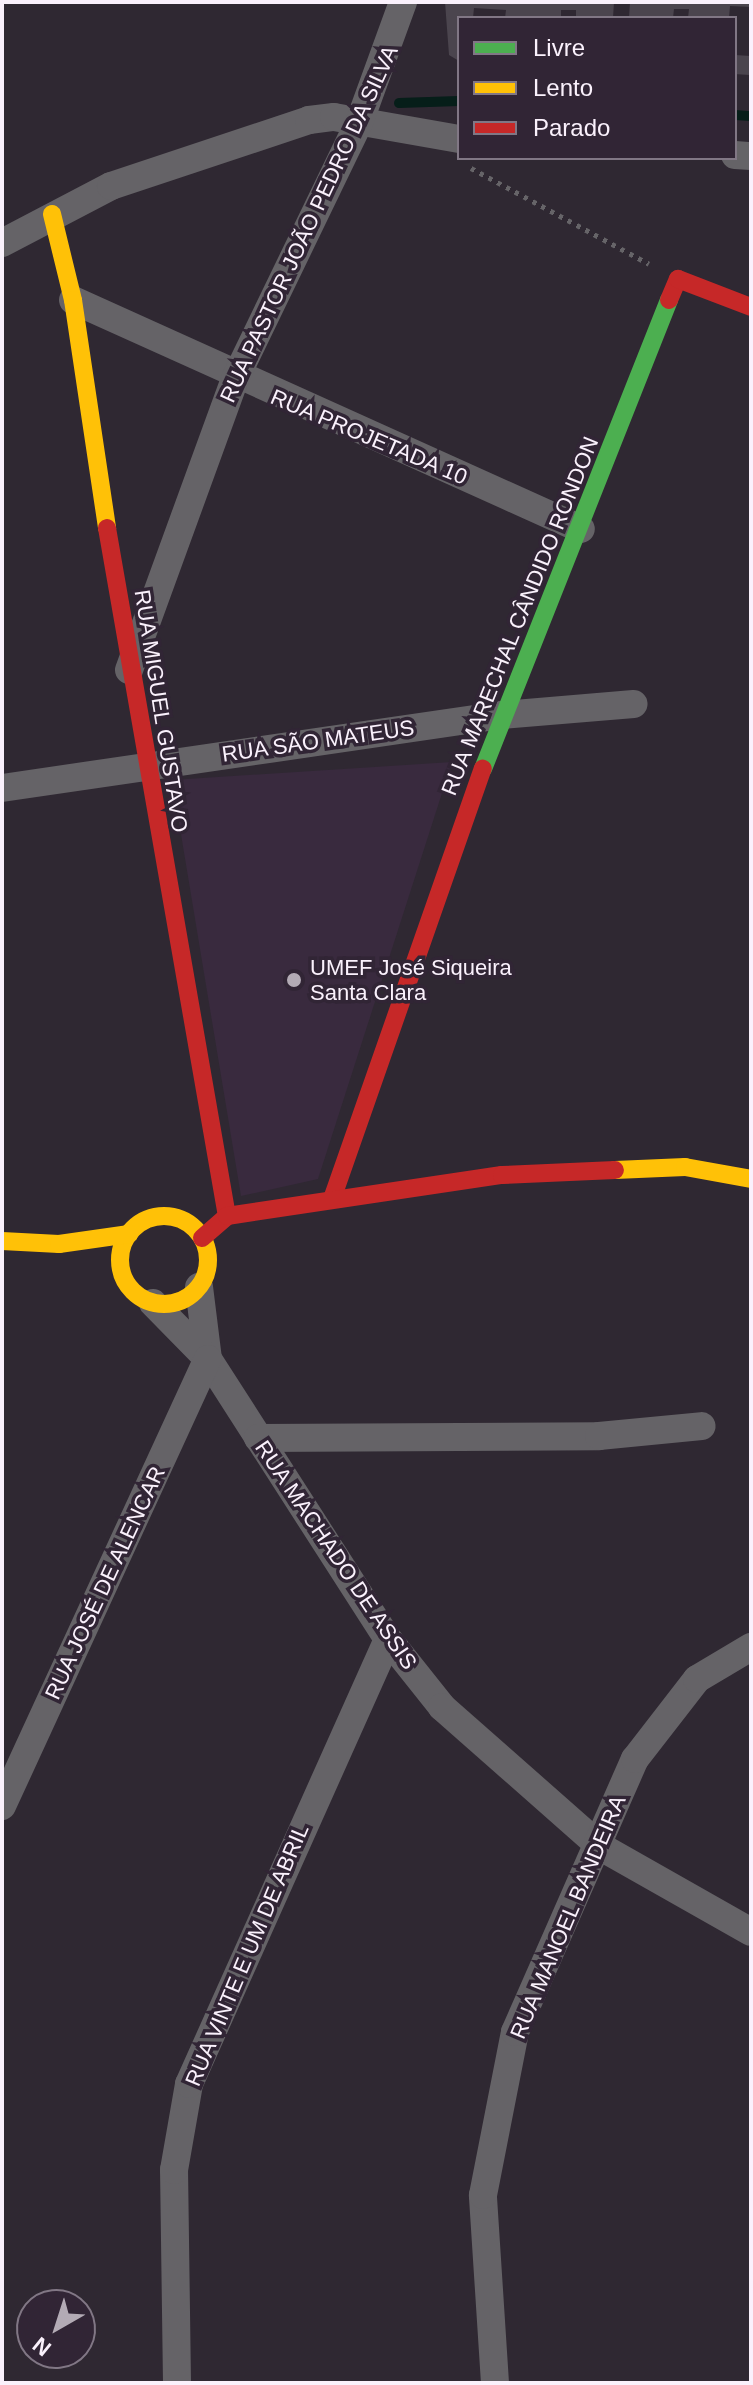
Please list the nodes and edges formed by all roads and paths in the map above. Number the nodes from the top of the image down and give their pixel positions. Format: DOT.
graph roads {
  1 [pos="403,2"];
  2 [pos="359,123"];
  3 [pos="457,139"];
  4 [pos="467,166"];
  5 [pos="52,214"];
  6 [pos="2,243"];
  7 [pos="678,279"];
  8 [pos="73,300"];
  9 [pos="751,307"];
  10 [pos="235,379"];
  11 [pos="581,529"];
  12 [pos="129,671"];
  13 [pos="634,704"];
  14 [pos="502,715"];
  15 [pos="143,765"];
  16 [pos="2,788"];
  17 [pos="751,1179"];
  18 [pos="332,1199"];
  19 [pos="227,1216"];
  20 [pos="129,1234"];
  21 [pos="202,1238"];
  22 [pos="2,1241"];
  23 [pos="59,1244"];
  24 [pos="127,1282"];
  25 [pos="199,1287"];
  26 [pos="153,1303"];
  27 [pos="208,1359"];
  28 [pos="702,1426"];
  29 [pos="258,1438"];
  30 [pos="388,1639"];
  31 [pos="751,1647"];
  32 [pos="2,1806"];
  33 [pos="601,1847"];
  34 [pos="751,1932"];
  35 [pos="177,2383"];
  36 [pos="495,2383"];
  1 -- 2 [label="street, RUA PASTOR JOÃO PEDRO DA SILVA"];
  2 -- 3 [label="street"];
  2 -- 5 [label="street"];
  2 -- 10 [label="street, RUA PASTOR JOÃO PEDRO DA SILVA"];
  4 -- 7 [label="path"];
  5 -- 6 [label="street"];
  5 -- 8 [label="street, RUA MIGUEL GUSTAVO"];
  7 -- 9 [label="street"];
  7 -- 11 [label="street, RUA MARECHAL CÂNDIDO RONDON"];
  8 -- 10 [label="street, RUA PROJETADA 10"];
  8 -- 12 [label="street, RUA MIGUEL GUSTAVO"];
  10 -- 11 [label="street, RUA PROJETADA 10"];
  10 -- 12 [label="street, RUA PASTOR JOÃO PEDRO DA SILVA"];
  11 -- 14 [label="street, RUA MARECHAL CÂNDIDO RONDON"];
  12 -- 15 [label="street, RUA MIGUEL GUSTAVO"];
  13 -- 14 [label="street, RUA SÃO MATEUS"];
  14 -- 15 [label="street, RUA SÃO MATEUS"];
  14 -- 18 [label="street, RUA MARECHAL CÂNDIDO RONDON"];
  15 -- 16 [label="street, RUA SÃO MATEUS"];
  15 -- 19 [label="street, RUA MIGUEL GUSTAVO"];
  17 -- 18 [label="street"];
  18 -- 19 [label="street"];
  19 -- 21 [label="street"];
  20 -- 21 [label="street"];
  20 -- 23 [label="street"];
  20 -- 24 [label="street"];
  21 -- 25 [label="street"];
  22 -- 23 [label="street"];
  23 -- 24 [label="street"];
  24 -- 26 [label="street"];
  25 -- 26 [label="street"];
  25 -- 27 [label="street, RUA MACHADO DE ASSIS"];
  26 -- 27 [label="street, RUA MACHADO DE ASSIS"];
  27 -- 29 [label="street, RUA MACHADO DE ASSIS"];
  27 -- 32 [label="street, RUA JOSÉ DE ALENCAR"];
  28 -- 29 [label="street"];
  29 -- 30 [label="street, RUA MACHADO DE ASSIS"];
  30 -- 33 [label="street, RUA MACHADO DE ASSIS"];
  30 -- 35 [label="street, RUA VINTE E UM DE ABRIL"];
  31 -- 33 [label="street, RUA MANOEL BANDEIRA"];
  33 -- 34 [label="street, RUA MACHADO DE ASSIS"];
  33 -- 36 [label="street, RUA MANOEL BANDEIRA"];
}
